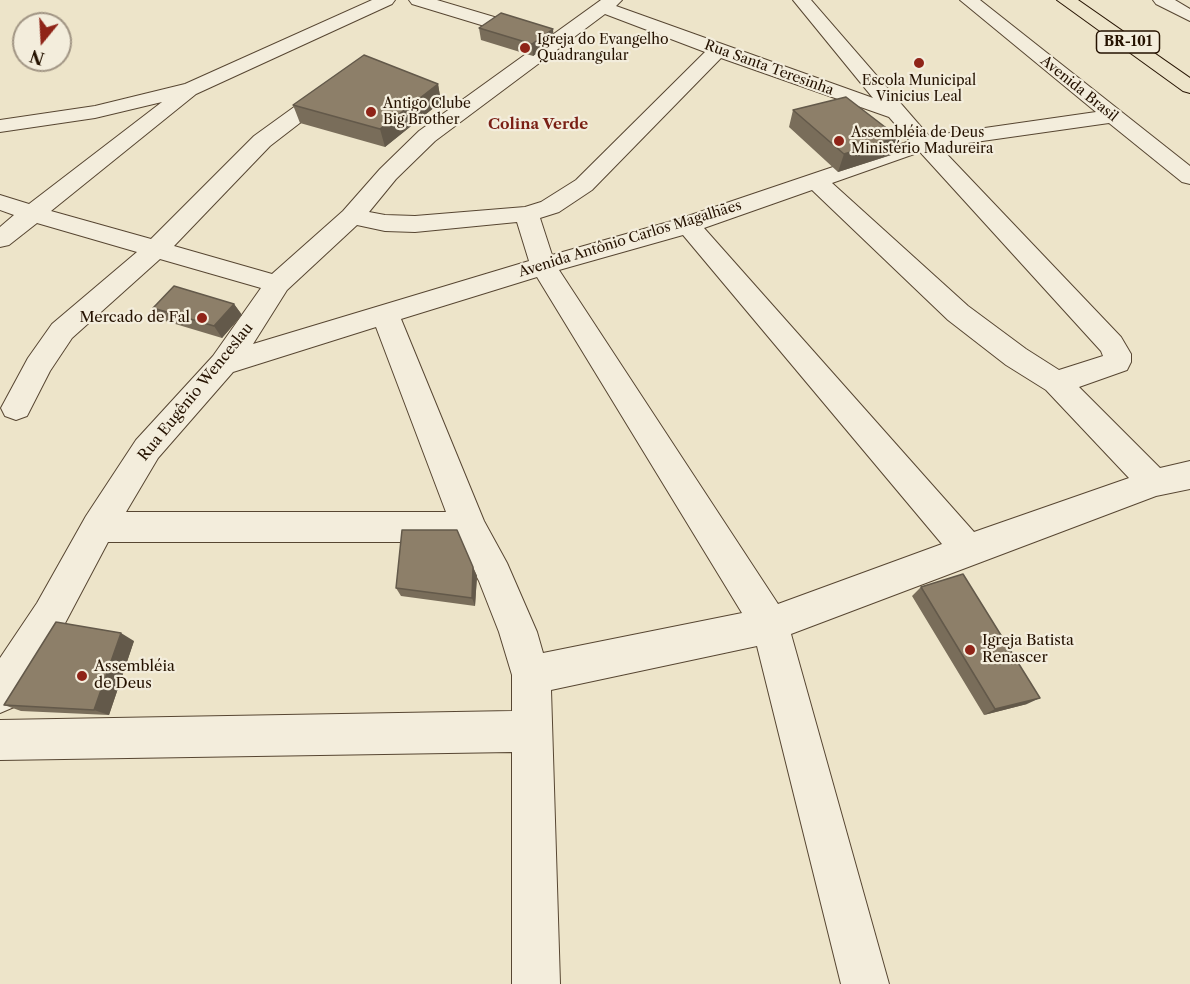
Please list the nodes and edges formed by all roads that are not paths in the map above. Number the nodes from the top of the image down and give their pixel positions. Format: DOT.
graph roads {
  1 [pos="386,0"];
  2 [pos="418,0"];
  3 [pos="802,0"];
  4 [pos="969,0"];
  5 [pos="1066,0"];
  6 [pos="1162,0"];
  7 [pos="610,2"];
  8 [pos="1190,16"];
  9 [pos="554,41"];
  10 [pos="718,50"];
  11 [pos="350,76"];
  12 [pos="1190,87"];
  13 [pos="192,89"];
  14 [pos="896,113"];
  15 [pos="1110,116"];
  16 [pos="0,126"];
  17 [pos="925,143"];
  18 [pos="1190,177"];
  19 [pos="815,180"];
  20 [pos="0,202"];
  21 [pos="34,214"];
  22 [pos="527,214"];
  23 [pos="352,216"];
  24 [pos="688,225"];
  25 [pos="0,239"];
  26 [pos="156,249"];
  27 [pos="543,266"];
  28 [pos="277,284"];
  29 [pos="385,314"];
  30 [pos="223,364"];
  31 [pos="1056,382"];
  32 [pos="16,408"];
  33 [pos="1190,475"];
  34 [pos="1154,483"];
  35 [pos="98,527"];
  36 [pos="469,527"];
  37 [pos="968,550"];
  38 [pos="770,625"];
  39 [pos="531,675"];
  40 [pos="0,693"];
  41 [pos="533,731"];
  42 [pos="0,740"];
  43 [pos="536,984"];
  44 [pos="865,984"];
  1 -- 13 [label="street"];
  2 -- 9 [label="street"];
  3 -- 14 [label="street"];
  4 -- 15 [label="street, Avenida Brasil"];
  5 -- 12 [label="highway, BR-101"];
  6 -- 8 [label="street"];
  7 -- 9 [label="street, Rua Eugênio Wenceslau"];
  7 -- 10 [label="street, Rua Santa Teresinha"];
  9 -- 23 [label="street, Rua Eugênio Wenceslau"];
  10 -- 14 [label="street, Rua Santa Teresinha"];
  10 -- 22 [label="street"];
  11 -- 26 [label="street"];
  13 -- 16 [label="street"];
  13 -- 21 [label="street"];
  14 -- 17 [label="street, Rua Santa Teresinha"];
  15 -- 17 [label="street, Avenida Antônio Carlos Magalhães"];
  15 -- 18 [label="street, Avenida Brasil"];
  17 -- 19 [label="street, Avenida Antônio Carlos Magalhães"];
  17 -- 31 [label="street, Rua Santa Teresinha"];
  19 -- 24 [label="street, Avenida Antônio Carlos Magalhães"];
  19 -- 31 [label="street"];
  20 -- 21 [label="street"];
  21 -- 25 [label="street"];
  21 -- 26 [label="street"];
  22 -- 23 [label="street"];
  22 -- 27 [label="street"];
  23 -- 28 [label="street, Rua Eugênio Wenceslau"];
  24 -- 27 [label="street, Avenida Antônio Carlos Magalhães"];
  24 -- 37 [label="street"];
  26 -- 28 [label="street"];
  26 -- 32 [label="street"];
  27 -- 29 [label="street, Avenida Antônio Carlos Magalhães"];
  27 -- 38 [label="street"];
  28 -- 30 [label="street, Rua Eugênio Wenceslau"];
  29 -- 30 [label="street, Avenida Antônio Carlos Magalhães"];
  29 -- 36 [label="street"];
  30 -- 35 [label="street, Rua Eugênio Wenceslau"];
  31 -- 34 [label="street"];
  33 -- 34 [label="street"];
  34 -- 37 [label="street"];
  35 -- 36 [label="street"];
  35 -- 40 [label="street, Rua Eugênio Wenceslau"];
  36 -- 39 [label="street"];
  37 -- 38 [label="street"];
  38 -- 39 [label="street"];
  38 -- 44 [label="street"];
  39 -- 41 [label="street"];
  41 -- 42 [label="street"];
  41 -- 43 [label="street"];
}
